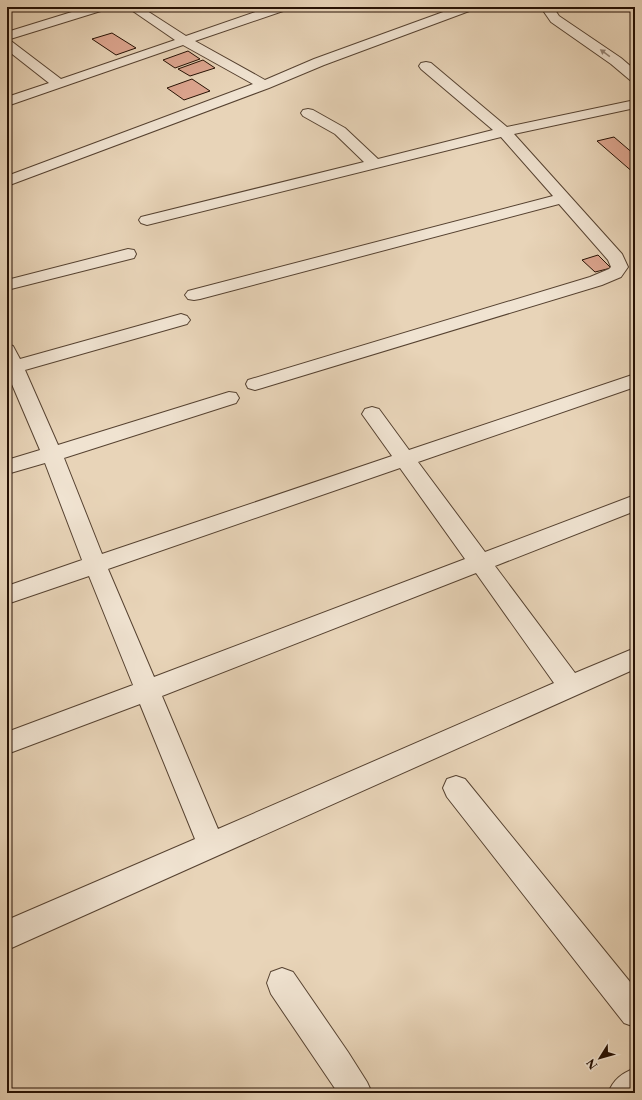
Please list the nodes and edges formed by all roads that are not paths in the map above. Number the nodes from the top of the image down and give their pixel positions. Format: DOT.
graph roads {
  1 [pos="100,7"];
  2 [pos="133,7"];
  3 [pos="282,7"];
  4 [pos="468,7"];
  5 [pos="546,8"];
  6 [pos="575,18"];
  7 [pos="7,36"];
  8 [pos="185,41"];
  9 [pos="7,44"];
  10 [pos="426,66"];
  11 [pos="635,77"];
  12 [pos="59,84"];
  13 [pos="264,85"];
  14 [pos="7,102"];
  15 [pos="635,104"];
  16 [pos="308,114"];
  17 [pos="504,132"];
  18 [pos="374,163"];
  19 [pos="7,181"];
  20 [pos="563,198"];
  21 [pos="147,220"];
  22 [pos="128,254"];
  23 [pos="7,285"];
  24 [pos="194,296"];
  25 [pos="181,320"];
  26 [pos="9,362"];
  27 [pos="635,380"];
  28 [pos="255,384"];
  29 [pos="229,398"];
  30 [pos="372,414"];
  31 [pos="52,454"];
  32 [pos="405,459"];
  33 [pos="7,468"];
  34 [pos="635,503"];
  35 [pos="479,562"];
  36 [pos="95,564"];
  37 [pos="7,595"];
  38 [pos="635,658"];
  39 [pos="570,686"];
  40 [pos="148,690"];
  41 [pos="7,743"];
  42 [pos="456,788"];
  43 [pos="211,845"];
  44 [pos="7,935"];
  45 [pos="282,983"];
  46 [pos="635,1012"];
  47 [pos="635,1084"];
  48 [pos="356,1093"];
  49 [pos="624,1093"];
  1 -- 7 [label="street"];
  2 -- 8 [label="street"];
  3 -- 8 [label="street"];
  4 -- 13 [label="street"];
  5 -- 6 [label="street"];
  11 -- 5 [label="street, one-way"];
  8 -- 12 [label="street"];
  8 -- 13 [label="street"];
  9 -- 12 [label="street"];
  10 -- 17 [label="street"];
  12 -- 14 [label="street"];
  13 -- 19 [label="street"];
  15 -- 17 [label="street"];
  16 -- 18 [label="street"];
  17 -- 18 [label="street"];
  17 -- 20 [label="street"];
  18 -- 21 [label="street"];
  20 -- 24 [label="street"];
  20 -- 28 [label="street"];
  22 -- 23 [label="street"];
  25 -- 26 [label="street"];
  26 -- 31 [label="street"];
  27 -- 32 [label="street"];
  29 -- 31 [label="street"];
  30 -- 32 [label="street"];
  31 -- 33 [label="street"];
  31 -- 36 [label="street"];
  32 -- 35 [label="street"];
  32 -- 36 [label="street"];
  34 -- 35 [label="street"];
  35 -- 39 [label="street"];
  35 -- 40 [label="street"];
  36 -- 37 [label="street"];
  36 -- 40 [label="street"];
  38 -- 39 [label="street"];
  39 -- 43 [label="street"];
  40 -- 41 [label="street"];
  40 -- 43 [label="street"];
  42 -- 46 [label="street"];
  43 -- 44 [label="street"];
  45 -- 48 [label="street"];
  47 -- 49 [label="street"];
}
